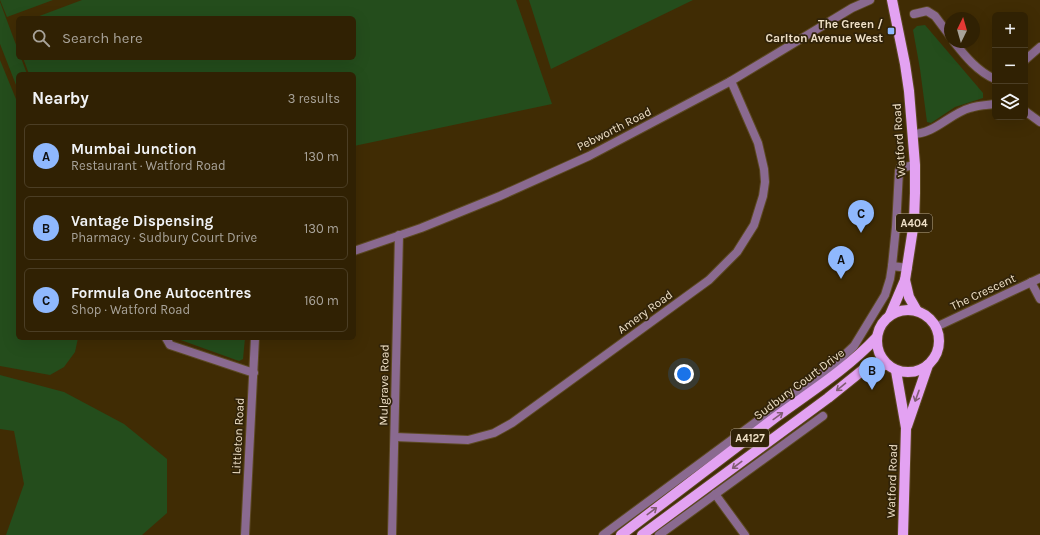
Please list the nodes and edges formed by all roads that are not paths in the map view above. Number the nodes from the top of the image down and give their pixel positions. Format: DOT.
graph roads {
  1 [pos="870,0"];
  2 [pos="892,0"];
  3 [pos="914,14"];
  4 [pos="944,28"];
  5 [pos="959,48"];
  6 [pos="1040,48"];
  7 [pos="1028,58"];
  8 [pos="992,77"];
  9 [pos="731,82"];
  10 [pos="992,104"];
  11 [pos="1028,113"];
  12 [pos="1040,122"];
  13 [pos="912,134"];
  14 [pos="915,165"];
  15 [pos="399,235"];
  16 [pos="356,250"];
  17 [pos="892,266"];
  18 [pos="908,268"];
  19 [pos="1040,278"];
  20 [pos="905,280"];
  21 [pos="1031,282"];
  22 [pos="1040,299"];
  23 [pos="917,311"];
  24 [pos="890,315"];
  25 [pos="936,327"];
  26 [pos="876,338"];
  27 [pos="167,340"];
  28 [pos="255,340"];
  29 [pos="886,364"];
  30 [pos="838,365"];
  31 [pos="928,365"];
  32 [pos="896,370"];
  33 [pos="254,373"];
  34 [pos="823,416"];
  35 [pos="906,428"];
  36 [pos="395,437"];
  37 [pos="715,494"];
  38 [pos="245,535"];
  39 [pos="392,535"];
  40 [pos="603,535"];
  41 [pos="621,535"];
  42 [pos="642,535"];
  43 [pos="659,535"];
  44 [pos="745,535"];
  45 [pos="903,535"];
  1 -- 9 [label="street, Pebworth Road"];
  2 -- 13 [label="main road, Watford Road / A404"];
  3 -- 4 [label="street"];
  5 -- 8 [label="street"];
  6 -- 7 [label="street"];
  9 -- 15 [label="street, Pebworth Road"];
  9 -- 36 [label="street, Amery Road"];
  10 -- 13 [label="street"];
  11 -- 12 [label="street"];
  13 -- 14 [label="main road, Watford Road / A404"];
  14 -- 17 [label="street"];
  14 -- 18 [label="main road, Watford Road / A404"];
  15 -- 16 [label="street, Pebworth Road"];
  15 -- 36 [label="street, Mulgrave Road"];
  17 -- 18 [label="street"];
  17 -- 30 [label="street"];
  18 -- 20 [label="main road, Watford Road / A404"];
  19 -- 21 [label="street, The Crescent"];
  20 -- 23 [label="main road, Watford Road / A404"];
  20 -- 24 [label="main road, Watford Road / A404"];
  21 -- 22 [label="street"];
  21 -- 25 [label="street, The Crescent"];
  23 -- 24 [label="main road"];
  23 -- 25 [label="main road"];
  24 -- 26 [label="main road"];
  25 -- 31 [label="main road"];
  26 -- 29 [label="main road"];
  26 -- 30 [label="main road, Sudbury Court Drive / A4127"];
  27 -- 33 [label="street"];
  28 -- 33 [label="street, Littleton Road"];
  29 -- 32 [label="main road"];
  29 -- 42 [label="main road, A4127, one-way"];
  30 -- 40 [label="street, Sudbury Court Drive"];
  41 -- 30 [label="main road, Sudbury Court Drive / A4127, one-way"];
  31 -- 32 [label="main road"];
  31 -- 35 [label="main road, Watford Road, one-way"];
  32 -- 35 [label="main road, Watford Road"];
  33 -- 38 [label="street, Littleton Road"];
  34 -- 37 [label="street"];
  35 -- 45 [label="main road, Watford Road"];
  36 -- 39 [label="street, Mulgrave Road"];
  37 -- 43 [label="street"];
  37 -- 44 [label="street"];
}
